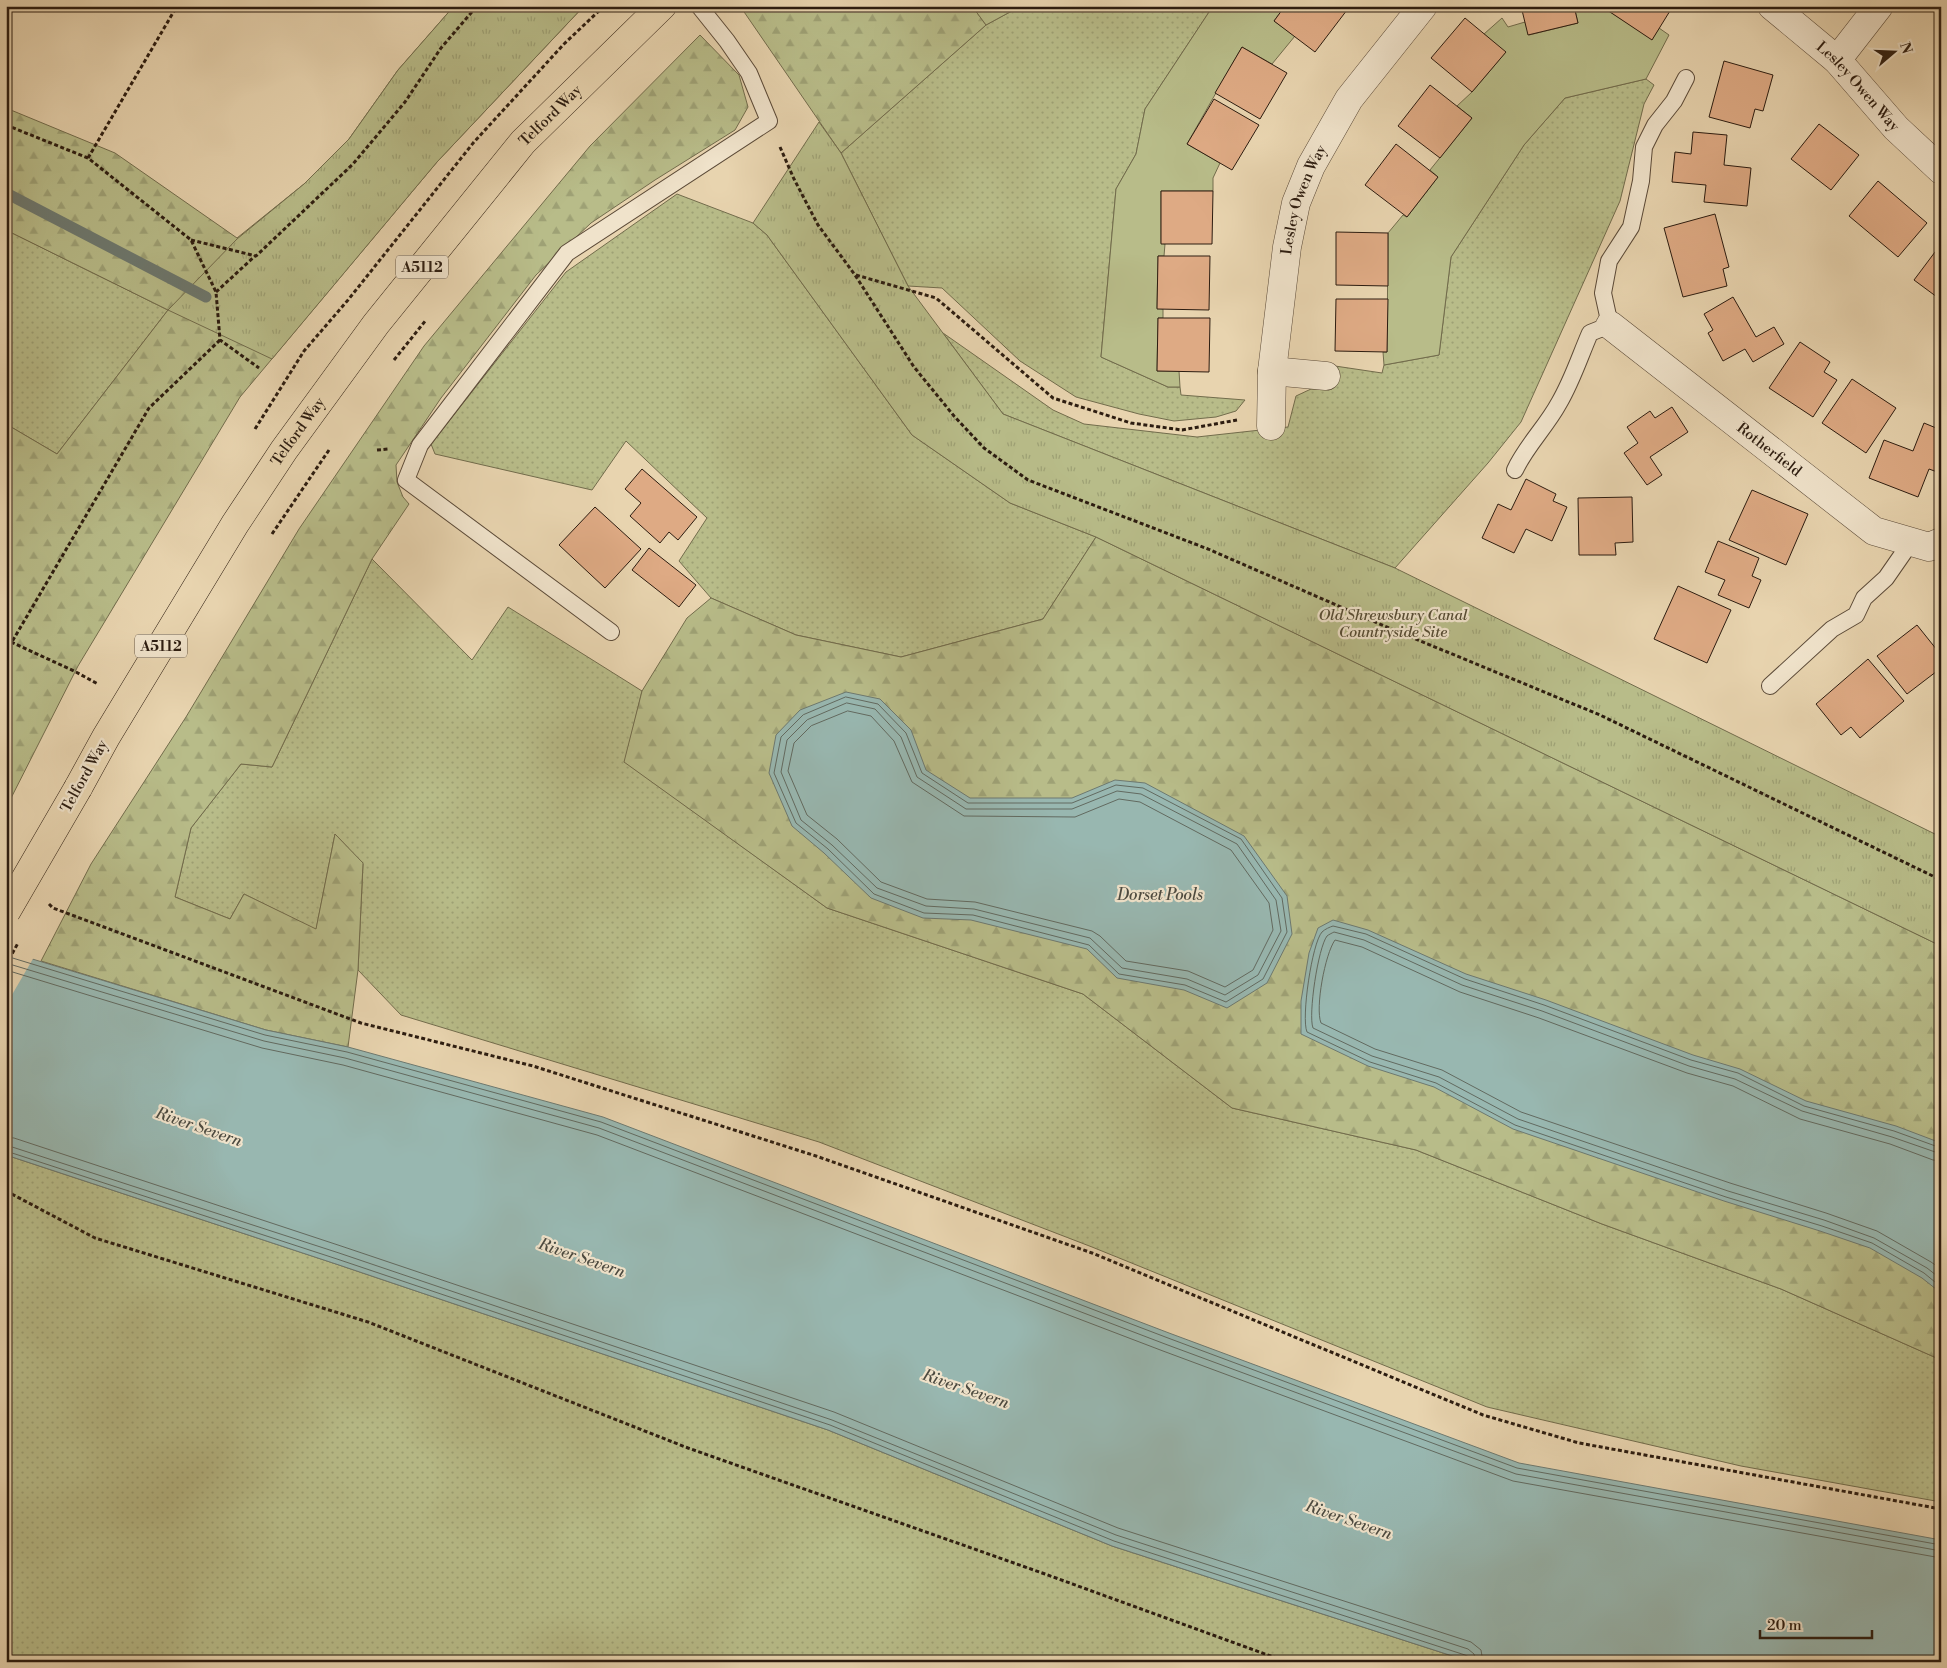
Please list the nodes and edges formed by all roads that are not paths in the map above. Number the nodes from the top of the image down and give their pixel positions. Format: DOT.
graph roads {
  1 [pos="662,6"];
  2 [pos="699,6"];
  3 [pos="1423,6"];
  4 [pos="1772,6"];
  5 [pos="1880,6"];
  6 [pos="1837,60"];
  7 [pos="1686,78"];
  8 [pos="1941,170"];
  9 [pos="1610,324"];
  10 [pos="1272,371"];
  11 [pos="1326,376"];
  12 [pos="1271,426"];
  13 [pos="1515,470"];
  14 [pos="1911,542"];
  15 [pos="1941,542"];
  16 [pos="611,632"];
  17 [pos="1770,686"];
  18 [pos="6,912"];
  1 -- 18 [label="main road, Telford Way / A5112, bridge"];
  2 -- 16 [label="lane"];
  3 -- 10 [label="street, Lesley Owen Way"];
  4 -- 6 [label="street, Lesley Owen Way"];
  5 -- 6 [label="street"];
  6 -- 8 [label="street, Lesley Owen Way"];
  7 -- 9 [label="lane"];
  9 -- 13 [label="lane"];
  9 -- 14 [label="street, Rotherfield"];
  10 -- 11 [label="street"];
  10 -- 12 [label="street, Lesley Owen Way"];
  14 -- 15 [label="street, Rotherfield"];
  14 -- 17 [label="lane"];
}
